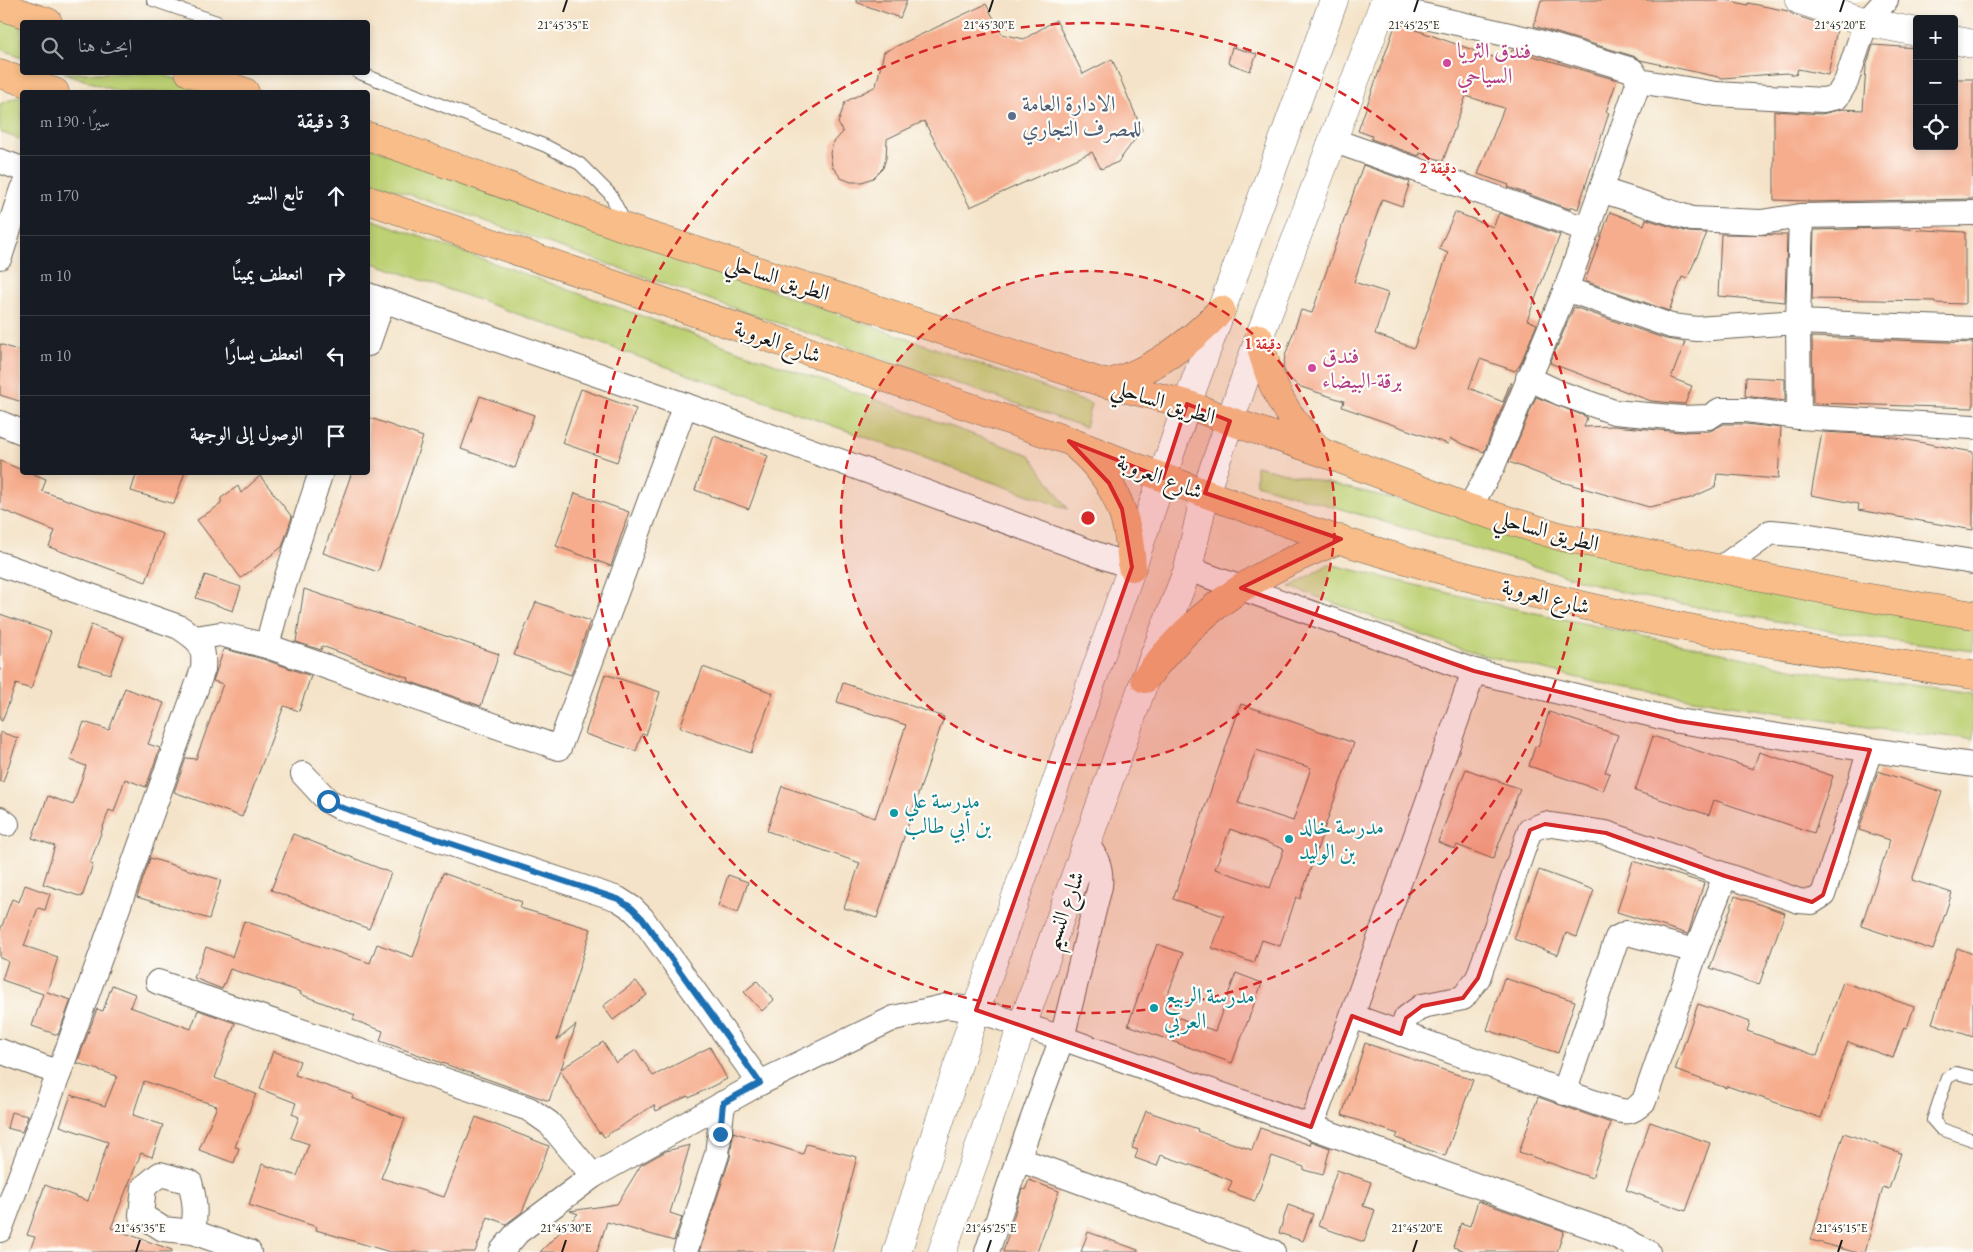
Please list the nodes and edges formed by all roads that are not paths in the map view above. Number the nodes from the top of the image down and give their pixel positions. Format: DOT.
graph roads {
  1 [pos="153,0"];
  2 [pos="1334,0"];
  3 [pos="1799,0"];
  4 [pos="1886,0"];
  5 [pos="1383,3"];
  6 [pos="0,6"];
  7 [pos="42,20"];
  8 [pos="211,20"];
  9 [pos="1866,22"];
  10 [pos="1913,31"];
  11 [pos="1958,41"];
  12 [pos="1973,44"];
  13 [pos="0,74"];
  14 [pos="197,75"];
  15 [pos="365,75"];
  16 [pos="1639,81"];
  17 [pos="49,90"];
  18 [pos="239,90"];
  19 [pos="370,137"];
  20 [pos="1332,140"];
  21 [pos="0,161"];
  22 [pos="20,168"];
  23 [pos="1601,190"];
  24 [pos="20,194"];
  25 [pos="370,201"];
  26 [pos="1973,213"];
  27 [pos="1801,216"];
  28 [pos="629,229"];
  29 [pos="1588,230"];
  30 [pos="0,257"];
  31 [pos="1566,289"];
  32 [pos="375,298"];
  33 [pos="1221,310"];
  34 [pos="1798,322"];
  35 [pos="1973,329"];
  36 [pos="370,331"];
  37 [pos="1258,338"];
  38 [pos="1528,378"];
  39 [pos="1108,384"];
  40 [pos="1187,404"];
  41 [pos="685,405"];
  42 [pos="1799,417"];
  43 [pos="1230,421"];
  44 [pos="0,423"];
  45 [pos="1973,427"];
  46 [pos="20,431"];
  47 [pos="1069,441"];
  48 [pos="1321,452"];
  49 [pos="320,475"];
  50 [pos="1163,478"];
  51 [pos="1205,493"];
  52 [pos="1469,508"];
  53 [pos="1341,539"];
  54 [pos="1973,562"];
  55 [pos="0,564"];
  56 [pos="1132,567"];
  57 [pos="1188,569"];
  58 [pos="1720,569"];
  59 [pos="1241,588"];
  60 [pos="1973,615"];
  61 [pos="196,638"];
  62 [pos="266,646"];
  63 [pos="1474,671"];
  64 [pos="1973,675"];
  65 [pos="1145,679"];
  66 [pos="1870,750"];
  67 [pos="1973,765"];
  68 [pos="303,774"];
  69 [pos="1086,844"];
  70 [pos="1725,876"];
  71 [pos="1696,951"];
  72 [pos="158,982"];
  73 [pos="976,1010"];
  74 [pos="1352,1016"];
  75 [pos="1022,1025"];
  76 [pos="1401,1034"];
  77 [pos="1062,1038"];
  78 [pos="0,1051"];
  79 [pos="59,1073"];
  80 [pos="1973,1077"];
  81 [pos="760,1083"];
  82 [pos="1564,1092"];
  83 [pos="723,1103"];
  84 [pos="1310,1127"];
  85 [pos="1973,1140"];
  86 [pos="1018,1159"];
  87 [pos="593,1176"];
  88 [pos="0,1230"];
  89 [pos="193,1232"];
  90 [pos="249,1252"];
  91 [pos="501,1252"];
  92 [pos="685,1252"];
  93 [pos="897,1252"];
  94 [pos="942,1252"];
  95 [pos="986,1252"];
  96 [pos="1273,1252"];
  97 [pos="1648,1252"];
  1 -- 8 [label="lane"];
  2 -- 33 [label="street"];
  3 -- 9 [label="street"];
  4 -- 9 [label="street"];
  5 -- 16 [label="street"];
  5 -- 20 [label="street, شارع النسيم"];
  6 -- 7 [label="highway"];
  9 -- 10 [label="street"];
  9 -- 16 [label="street"];
  11 -- 12 [label="street"];
  13 -- 17 [label="highway"];
  14 -- 18 [label="highway"];
  15 -- 28 [label="lane"];
  16 -- 23 [label="street"];
  19 -- 28 [label="highway, الطريق الساحلي"];
  20 -- 29 [label="street"];
  20 -- 37 [label="street, شارع النسيم"];
  21 -- 22 [label="street"];
  23 -- 27 [label="street"];
  23 -- 29 [label="street"];
  24 -- 30 [label="street"];
  25 -- 47 [label="highway, شارع العروبة"];
  26 -- 27 [label="street"];
  27 -- 34 [label="street"];
  28 -- 39 [label="highway, الطريق الساحلي"];
  29 -- 31 [label="street"];
  31 -- 34 [label="street"];
  31 -- 38 [label="street"];
  32 -- 36 [label="street"];
  32 -- 41 [label="street"];
  33 -- 39 [label="highway"];
  33 -- 40 [label="street"];
  34 -- 35 [label="street"];
  34 -- 42 [label="street"];
  37 -- 43 [label="street, شارع النسيم"];
  37 -- 48 [label="highway"];
  38 -- 42 [label="street"];
  38 -- 52 [label="street"];
  39 -- 40 [label="highway, الطريق الساحلي"];
  40 -- 43 [label="highway, الطريق الساحلي"];
  40 -- 50 [label="street"];
  41 -- 56 [label="street"];
  41 -- 62 [label="street"];
  42 -- 45 [label="street"];
  43 -- 48 [label="highway, الطريق الساحلي"];
  43 -- 51 [label="street, شارع النسيم"];
  44 -- 46 [label="street"];
  47 -- 50 [label="highway, شارع العروبة"];
  47 -- 56 [label="highway"];
  48 -- 52 [label="highway, الطريق الساحلي"];
  49 -- 62 [label="street"];
  50 -- 51 [label="highway, شارع العروبة"];
  50 -- 56 [label="street"];
  51 -- 53 [label="highway, شارع العروبة"];
  51 -- 57 [label="street, شارع النسيم"];
  52 -- 58 [label="highway, الطريق الساحلي"];
  53 -- 59 [label="highway"];
  53 -- 64 [label="highway, شارع العروبة"];
  54 -- 58 [label="street"];
  55 -- 61 [label="street"];
  56 -- 73 [label="street"];
  57 -- 59 [label="street"];
  57 -- 65 [label="street, شارع النسيم"];
  58 -- 60 [label="highway, الطريق الساحلي"];
  59 -- 63 [label="street"];
  59 -- 65 [label="highway"];
  61 -- 62 [label="street"];
  61 -- 79 [label="street"];
  63 -- 66 [label="street"];
  63 -- 74 [label="street"];
  65 -- 69 [label="street, شارع النسيم"];
  66 -- 67 [label="street"];
  66 -- 70 [label="street"];
  68 -- 81 [label="street"];
  69 -- 75 [label="street, شارع النسيم"];
  69 -- 77 [label="street"];
  70 -- 71 [label="street"];
  70 -- 76 [label="street"];
  71 -- 82 [label="street"];
  71 -- 82 [label="street"];
  72 -- 87 [label="street"];
  73 -- 75 [label="street"];
  73 -- 81 [label="street"];
  73 -- 93 [label="street"];
  74 -- 76 [label="street"];
  74 -- 84 [label="street"];
  75 -- 77 [label="street"];
  75 -- 94 [label="street, شارع النسيم"];
  76 -- 82 [label="street"];
  77 -- 84 [label="street"];
  77 -- 86 [label="street"];
  78 -- 79 [label="street"];
  79 -- 88 [label="street"];
  80 -- 85 [label="lane"];
  81 -- 83 [label="street"];
  83 -- 87 [label="street"];
  83 -- 92 [label="street"];
  84 -- 97 [label="street"];
  86 -- 95 [label="street"];
  86 -- 96 [label="street"];
  87 -- 91 [label="street"];
  89 -- 90 [label="street"];
}
